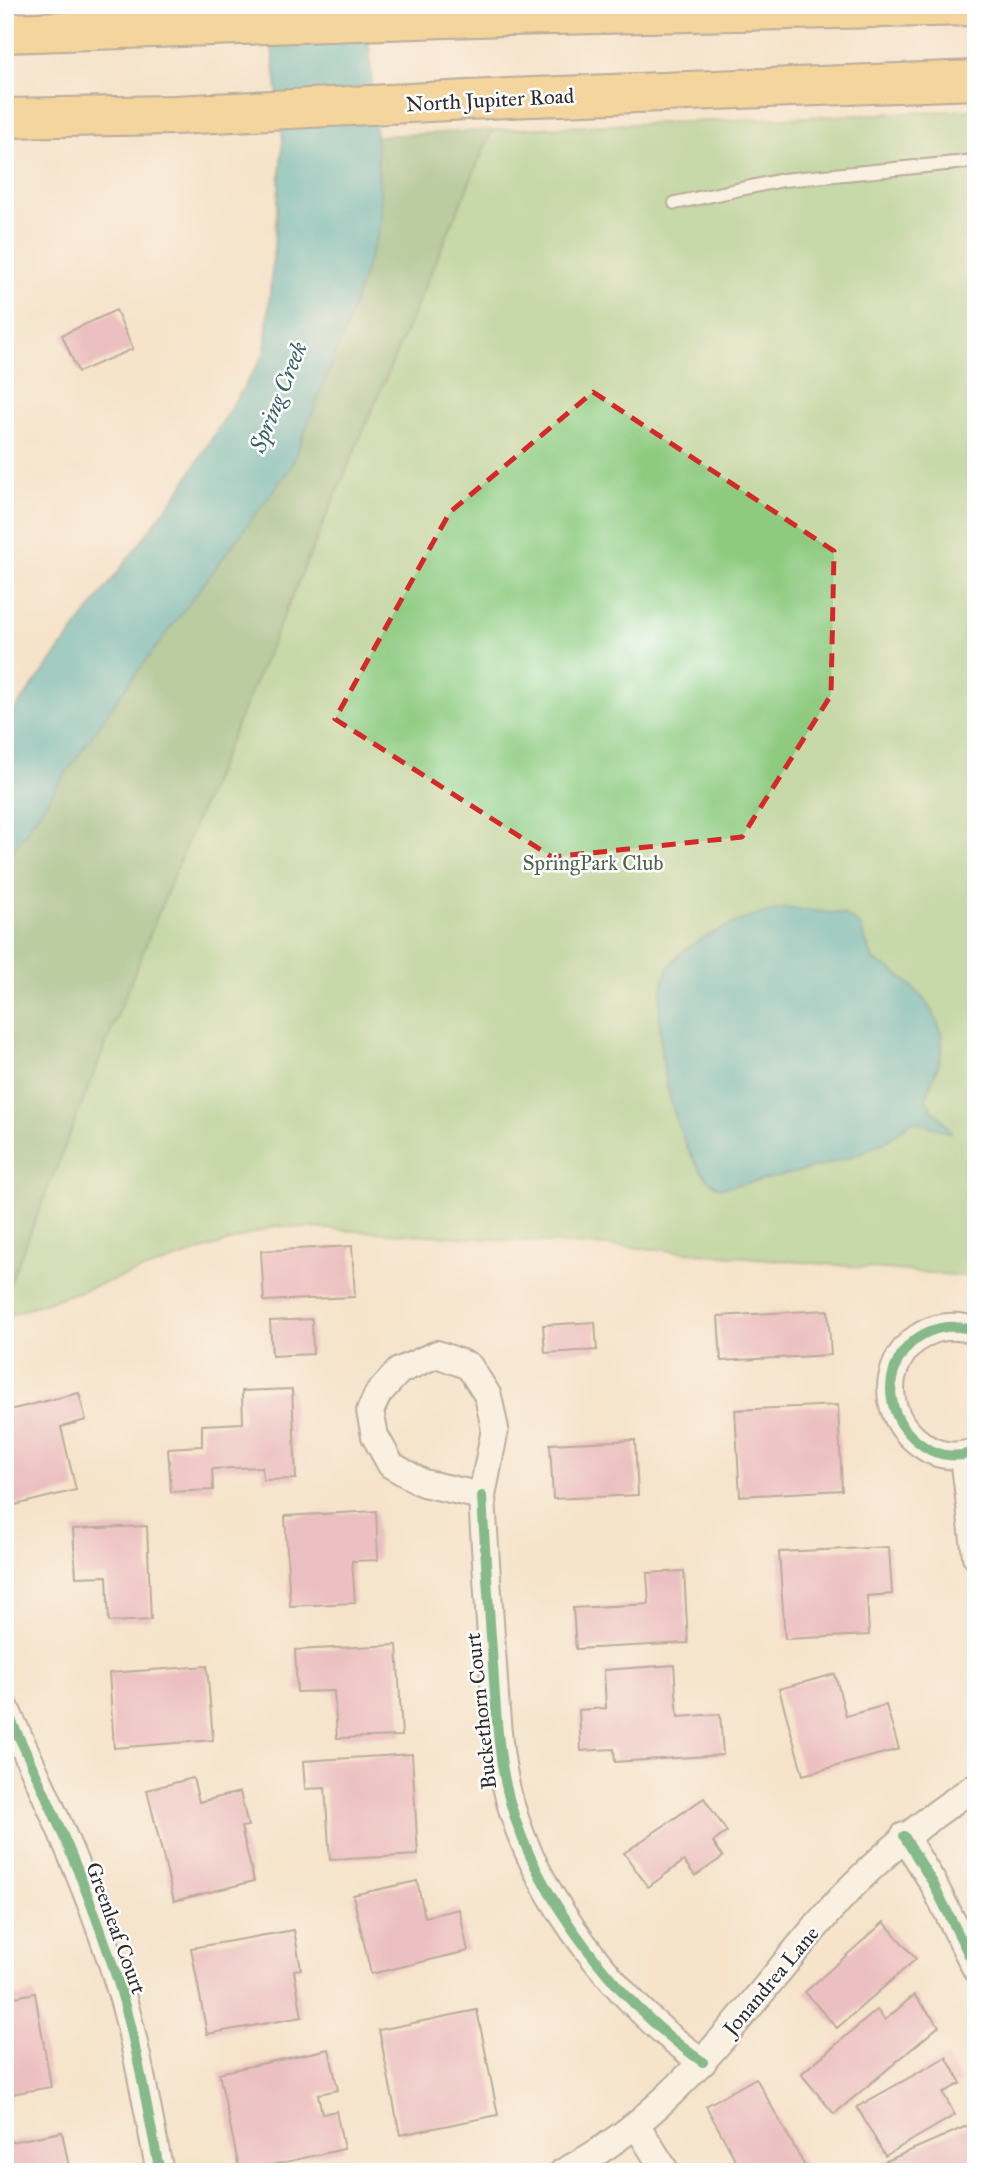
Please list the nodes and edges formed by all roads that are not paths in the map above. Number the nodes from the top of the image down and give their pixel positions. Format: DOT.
graph roads {
  1 [pos="976,6"];
  2 [pos="5,33"];
  3 [pos="976,80"];
  4 [pos="5,118"];
  5 [pos="976,161"];
  6 [pos="675,202"];
  7 [pos="976,1331"];
  8 [pos="970,1453"];
  9 [pos="482,1496"];
  10 [pos="976,1556"];
  11 [pos="5,1707"];
  12 [pos="976,1786"];
  13 [pos="904,1836"];
  14 [pos="976,1969"];
  15 [pos="703,2062"];
  16 [pos="637,2126"];
  17 [pos="160,2172"];
  18 [pos="563,2172"];
  19 [pos="666,2172"];
  1 -- 2 [label="main road"];
  3 -- 4 [label="main road, North Jupiter Road"];
  5 -- 6 [label="lane"];
  7 -- 8 [label="street"];
  8 -- 10 [label="street"];
  9 -- 9 [label="street, Buckethorn Court"];
  9 -- 15 [label="street, Buckethorn Court"];
  11 -- 17 [label="street, Greenleaf Court"];
  12 -- 13 [label="street, Jonandrea Lane"];
  13 -- 14 [label="street"];
  13 -- 15 [label="street, Jonandrea Lane"];
  15 -- 16 [label="street, Jonandrea Lane"];
  16 -- 18 [label="street, Jonandrea Lane"];
  16 -- 19 [label="street"];
}
